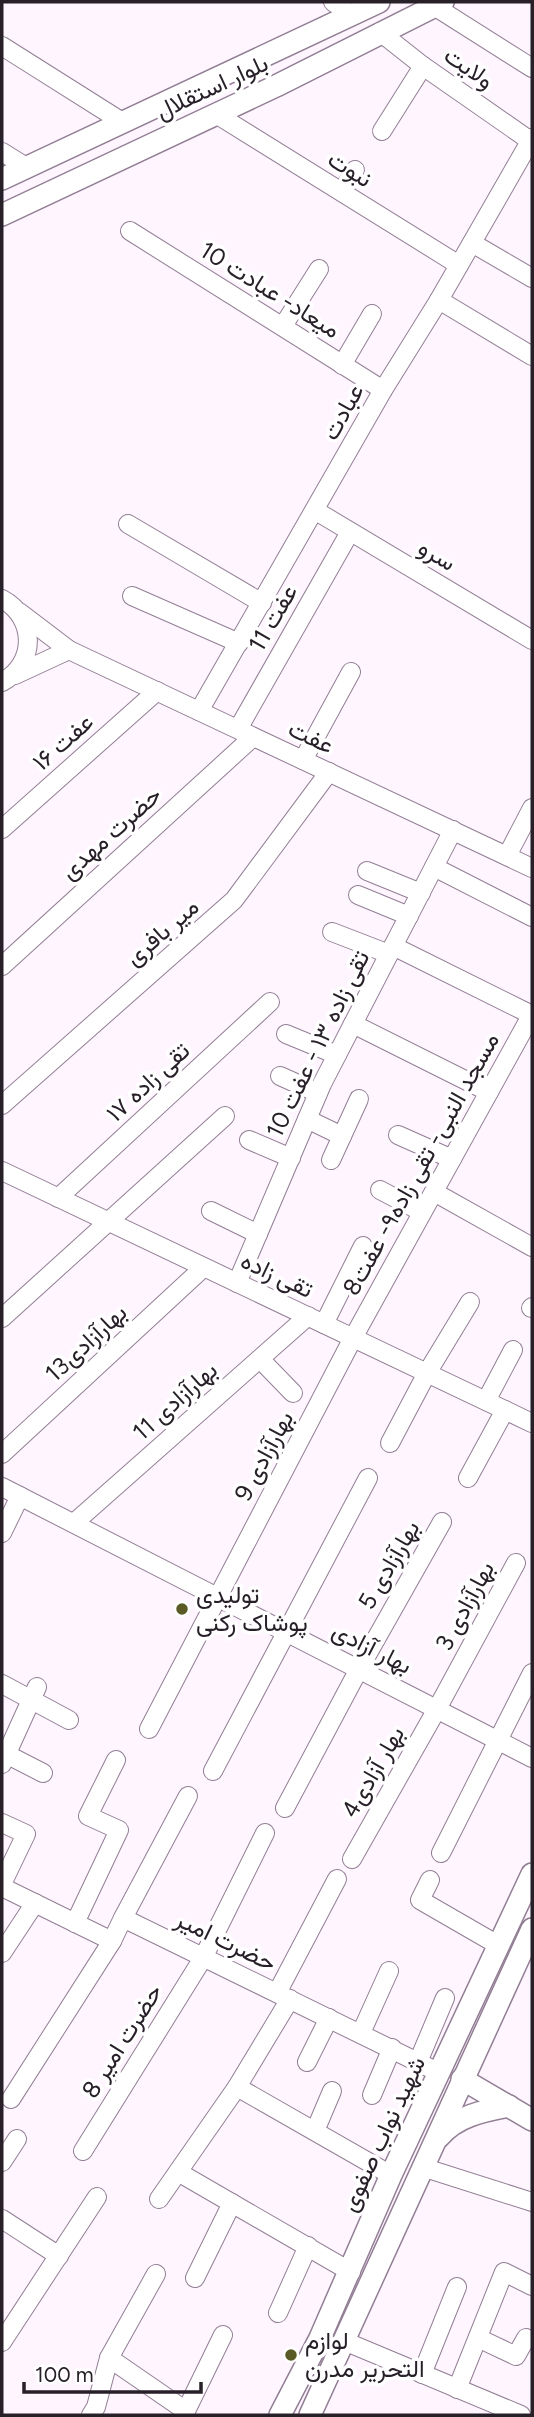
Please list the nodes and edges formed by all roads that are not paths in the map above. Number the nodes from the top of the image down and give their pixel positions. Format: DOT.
graph roads {
  1 [pos="333,2"];
  2 [pos="379,2"];
  3 [pos="438,4"];
  4 [pos="352,15"];
  5 [pos="380,32"];
  6 [pos="2,46"];
  7 [pos="423,66"];
  8 [pos="532,68"];
  9 [pos="216,114"];
  10 [pos="124,123"];
  11 [pos="382,131"];
  12 [pos="532,140"];
  13 [pos="2,152"];
  14 [pos="26,167"];
  15 [pos="355,170"];
  16 [pos="2,179"];
  17 [pos="342,192"];
  18 [pos="2,215"];
  19 [pos="130,231"];
  20 [pos="472,243"];
  21 [pos="459,265"];
  22 [pos="319,269"];
  23 [pos="532,278"];
  24 [pos="439,300"];
  25 [pos="372,314"];
  26 [pos="283,326"];
  27 [pos="532,356"];
  28 [pos="342,365"];
  29 [pos="383,390"];
  30 [pos="316,511"];
  31 [pos="128,524"];
  32 [pos="350,532"];
  33 [pos="132,597"];
  34 [pos="2,599"];
  35 [pos="262,603"];
  36 [pos="19,612"];
  37 [pos="532,640"];
  38 [pos="239,643"];
  39 [pos="69,650"];
  40 [pos="351,673"];
  41 [pos="5,681"];
  42 [pos="157,691"];
  43 [pos="199,711"];
  44 [pos="245,733"];
  45 [pos="303,760"];
  46 [pos="329,772"];
  47 [pos="532,808"];
  48 [pos="2,829"];
  49 [pos="453,830"];
  50 [pos="507,856"];
  51 [pos="434,867"];
  52 [pos="532,868"];
  53 [pos="366,871"];
  54 [pos="421,893"];
  55 [pos="358,895"];
  56 [pos="409,916"];
  57 [pos="532,917"];
  58 [pos="332,932"];
  59 [pos="391,950"];
  60 [pos="2,966"];
  61 [pos="270,1002"];
  62 [pos="532,1014"];
  63 [pos="353,1024"];
  64 [pos="286,1034"];
  65 [pos="337,1055"];
  66 [pos="280,1076"];
  67 [pos="489,1092"];
  68 [pos="318,1093"];
  69 [pos="359,1099"];
  70 [pos="2,1105"];
  71 [pos="225,1116"];
  72 [pos="307,1119"];
  73 [pos="398,1135"];
  74 [pos="342,1136"];
  75 [pos="249,1140"];
  76 [pos="291,1158"];
  77 [pos="331,1160"];
  78 [pos="452,1160"];
  79 [pos="3,1173"];
  80 [pos="380,1190"];
  81 [pos="434,1192"];
  82 [pos="58,1198"];
  83 [pos="211,1211"];
  84 [pos="422,1212"];
  85 [pos="108,1222"];
  86 [pos="258,1234"];
  87 [pos="363,1246"];
  88 [pos="532,1246"];
  89 [pos="203,1268"];
  90 [pos="237,1283"];
  91 [pos="470,1302"];
  92 [pos="2,1318"];
  93 [pos="316,1320"];
  94 [pos="353,1338"];
  95 [pos="513,1350"];
  96 [pos="260,1359"];
  97 [pos="427,1373"];
  98 [pos="293,1393"];
  99 [pos="486,1401"];
  100 [pos="505,1410"];
  101 [pos="532,1423"];
  102 [pos="390,1443"];
  103 [pos="2,1454"];
  104 [pos="368,1478"];
  105 [pos="468,1478"];
  106 [pos="2,1487"];
  107 [pos="20,1496"];
  108 [pos="442,1522"];
  109 [pos="74,1523"];
  110 [pos="2,1533"];
  111 [pos="516,1563"];
  112 [pos="218,1597"];
  113 [pos="286,1632"];
  114 [pos="359,1669"];
  115 [pos="532,1673"];
  116 [pos="2,1684"];
  117 [pos="34,1693"];
  118 [pos="437,1709"];
  119 [pos="69,1720"];
  120 [pos="149,1729"];
  121 [pos="499,1741"];
  122 [pos="3,1757"];
  123 [pos="532,1758"];
  124 [pos="116,1760"];
  125 [pos="212,1771"];
  126 [pos="43,1773"];
  127 [pos="188,1796"];
  128 [pos="285,1808"];
  129 [pos="2,1823"];
  130 [pos="265,1833"];
  131 [pos="441,1853"];
  132 [pos="352,1859"];
  133 [pos="532,1874"];
  134 [pos="337,1879"];
  135 [pos="430,1880"];
  136 [pos="2,1885"];
  137 [pos="34,1903"];
  138 [pos="123,1918"];
  139 [pos="75,1923"];
  140 [pos="532,1929"];
  141 [pos="112,1941"];
  142 [pos="498,1945"];
  143 [pos="2,1953"];
  144 [pos="203,1958"];
  145 [pos="389,1971"];
  146 [pos="284,1996"];
  147 [pos="445,1998"];
  148 [pos="329,2018"];
  149 [pos="361,2033"];
  150 [pos="392,2048"];
  151 [pos="307,2062"];
  152 [pos="418,2062"];
  153 [pos="440,2073"];
  154 [pos="462,2079"];
  155 [pos="237,2087"];
  156 [pos="332,2091"];
  157 [pos="372,2095"];
  158 [pos="11,2099"];
  159 [pos="509,2106"];
  160 [pos="532,2120"];
  161 [pos="315,2131"];
  162 [pos="17,2139"];
  163 [pos="433,2143"];
  164 [pos="83,2151"];
  165 [pos="2,2162"];
  166 [pos="422,2167"];
  167 [pos="178,2172"];
  168 [pos="391,2175"];
  169 [pos="97,2197"];
  170 [pos="159,2199"];
  171 [pos="232,2203"];
  172 [pos="532,2203"];
  173 [pos="2,2219"];
  174 [pos="308,2246"];
  175 [pos="59,2256"];
  176 [pos="351,2272"];
  177 [pos="156,2274"];
  178 [pos="195,2278"];
  179 [pos="532,2286"];
  180 [pos="457,2287"];
  181 [pos="278,2313"];
  182 [pos="223,2335"];
  183 [pos="478,2338"];
  184 [pos="526,2338"];
  185 [pos="344,2341"];
  186 [pos="2,2343"];
  187 [pos="109,2358"];
  188 [pos="422,2374"];
  189 [pos="457,2389"];
  190 [pos="284,2407"];
  191 [pos="480,2408"];
  192 [pos="311,2412"];
  193 [pos="185,2413"];
  194 [pos="91,2415"];
  195 [pos="521,2415"];
  1 -- 4 [label="street"];
  2 -- 4 [label="main road, بلوار استقلال"];
  3 -- 5 [label="main road, بلوار استقلال"];
  3 -- 8 [label="street"];
  4 -- 10 [label="main road, بلوار استقلال"];
  5 -- 7 [label="street, ولایت"];
  5 -- 9 [label="main road, بلوار استقلال"];
  6 -- 10 [label="street"];
  7 -- 11 [label="street"];
  7 -- 12 [label="street, ولایت"];
  9 -- 17 [label="street, نبوت"];
  9 -- 18 [label="main road, بلوار استقلال"];
  10 -- 14 [label="main road, بلوار استقلال"];
  12 -- 20 [label="street, عبادت"];
  13 -- 14 [label="street"];
  14 -- 16 [label="main road, بلوار استقلال"];
  15 -- 17 [label="street"];
  17 -- 21 [label="street, نبوت"];
  19 -- 26 [label="street, میعاد- عبادت 10"];
  20 -- 21 [label="street, عبادت"];
  20 -- 23 [label="street"];
  21 -- 24 [label="street, عبادت"];
  22 -- 26 [label="street"];
  24 -- 27 [label="street"];
  24 -- 29 [label="street, عبادت"];
  25 -- 28 [label="street"];
  26 -- 28 [label="street, میعاد- عبادت 10"];
  28 -- 29 [label="street, میعاد- عبادت 10"];
  29 -- 30 [label="street, عبادت"];
  30 -- 32 [label="street, سرو"];
  30 -- 35 [label="street, عبادت"];
  31 -- 35 [label="street"];
  32 -- 37 [label="street, سرو"];
  32 -- 44 [label="street, عفت 11"];
  33 -- 38 [label="street"];
  34 -- 36 [label="street, عفت"];
  35 -- 38 [label="street, عبادت"];
  36 -- 39 [label="street, عفت"];
  36 -- 41 [label="street"];
  38 -- 43 [label="street, عبادت"];
  39 -- 41 [label="street"];
  39 -- 42 [label="street, عفت"];
  40 -- 45 [label="street"];
  42 -- 43 [label="street, عفت"];
  42 -- 48 [label="street, عفت ۱۶"];
  43 -- 44 [label="street, عفت"];
  44 -- 45 [label="street, عفت"];
  44 -- 60 [label="street, حضرت مهدی"];
  45 -- 46 [label="street, عفت"];
  46 -- 49 [label="street, عفت"];
  46 -- 70 [label="street, میر بافری"];
  47 -- 50 [label="street"];
  49 -- 50 [label="street, عفت"];
  49 -- 51 [label="street, تقی زاده ۱۳ - عفت 10"];
  50 -- 52 [label="street, عفت"];
  51 -- 54 [label="street, تقی زاده ۱۳ - عفت 10"];
  51 -- 57 [label="street"];
  53 -- 54 [label="street"];
  54 -- 56 [label="street, تقی زاده ۱۳ - عفت 10"];
  55 -- 56 [label="street"];
  56 -- 59 [label="street, تقی زاده ۱۳ - عفت 10"];
  58 -- 59 [label="street"];
  59 -- 62 [label="street"];
  59 -- 63 [label="street, تقی زاده ۱۳ - عفت 10"];
  61 -- 82 [label="street, تقی زاده ۱۷"];
  62 -- 67 [label="street, مسجد النبی- تقی زاده۹- عفت8"];
  63 -- 65 [label="street, تقی زاده ۱۳ - عفت 10"];
  63 -- 67 [label="street"];
  64 -- 65 [label="street"];
  65 -- 68 [label="street, تقی زاده ۱۳ - عفت 10"];
  66 -- 68 [label="street"];
  67 -- 78 [label="street, مسجد النبی- تقی زاده۹- عفت8"];
  68 -- 72 [label="street, تقی زاده ۱۳ - عفت 10"];
  69 -- 74 [label="street"];
  71 -- 85 [label="street"];
  72 -- 74 [label="street"];
  72 -- 76 [label="street, تقی زاده ۱۳ - عفت 10"];
  73 -- 78 [label="street"];
  74 -- 77 [label="street"];
  75 -- 76 [label="street"];
  76 -- 86 [label="street, تقی زاده ۱۳ - عفت 10"];
  78 -- 81 [label="street, مسجد النبی- تقی زاده۹- عفت8"];
  79 -- 82 [label="street, تقی زاده"];
  80 -- 84 [label="street"];
  81 -- 84 [label="street, مسجد النبی- تقی زاده۹- عفت8"];
  81 -- 88 [label="street"];
  82 -- 85 [label="street, تقی زاده"];
  83 -- 86 [label="street"];
  84 -- 94 [label="street, مسجد النبی- تقی زاده۹- عفت8"];
  85 -- 89 [label="street, تقی زاده"];
  85 -- 92 [label="street"];
  86 -- 90 [label="street, تقی زاده ۱۳ - عفت 10"];
  87 -- 93 [label="street"];
  89 -- 90 [label="street, تقی زاده"];
  89 -- 103 [label="street, بهارآزادی13"];
  90 -- 93 [label="street, تقی زاده"];
  91 -- 97 [label="street"];
  93 -- 94 [label="street, تقی زاده"];
  93 -- 96 [label="street, بهارآزادی 11"];
  94 -- 97 [label="street, تقی زاده"];
  94 -- 112 [label="street, بهارآزادی 9"];
  95 -- 99 [label="street"];
  96 -- 98 [label="street"];
  96 -- 109 [label="street, بهارآزادی 11"];
  97 -- 99 [label="street, تقی زاده"];
  97 -- 102 [label="street"];
  99 -- 100 [label="street, تقی زاده"];
  100 -- 101 [label="street, تقی زاده"];
  100 -- 105 [label="street"];
  104 -- 113 [label="street"];
  106 -- 107 [label="street, بهار آزادی"];
  107 -- 109 [label="street, بهار آزادی"];
  107 -- 110 [label="street"];
  108 -- 114 [label="street, بهارآزادی 5"];
  109 -- 112 [label="street, بهار آزادی"];
  111 -- 118 [label="street, بهارآزادی 3"];
  112 -- 113 [label="street, بهار آزادی"];
  112 -- 120 [label="street, بهارآزادی 9"];
  113 -- 114 [label="street, بهار آزادی"];
  113 -- 125 [label="street"];
  114 -- 118 [label="street, بهار آزادی"];
  114 -- 128 [label="street, بهارآزادی 5"];
  115 -- 121 [label="street"];
  116 -- 117 [label="street"];
  117 -- 119 [label="street"];
  117 -- 122 [label="street"];
  118 -- 121 [label="street, بهار آزادی"];
  118 -- 132 [label="street, بهار آزادی4"];
  121 -- 123 [label="street, بهار آزادی"];
  121 -- 131 [label="street"];
  122 -- 126 [label="street"];
  124 -- 139 [label="street"];
  127 -- 138 [label="street"];
  129 -- 136 [label="street"];
  130 -- 144 [label="street, حضرت امیر 8"];
  133 -- 142 [label="main road, شهید نواب صفوی"];
  134 -- 146 [label="street"];
  135 -- 142 [label="street"];
  136 -- 137 [label="street"];
  137 -- 139 [label="street"];
  137 -- 143 [label="street"];
  138 -- 141 [label="street"];
  138 -- 144 [label="street, حضرت امیر"];
  139 -- 141 [label="street"];
  140 -- 154 [label="main road, شهید نواب صفوی"];
  141 -- 158 [label="street"];
  142 -- 153 [label="main road, شهید نواب صفوی"];
  144 -- 146 [label="street, حضرت امیر"];
  144 -- 164 [label="street, حضرت امیر 8"];
  145 -- 149 [label="street"];
  146 -- 148 [label="street, حضرت امیر"];
  146 -- 155 [label="street"];
  147 -- 152 [label="street"];
  148 -- 149 [label="street, حضرت امیر"];
  148 -- 151 [label="street"];
  149 -- 150 [label="street, حضرت امیر"];
  150 -- 152 [label="street, حضرت امیر"];
  150 -- 157 [label="street"];
  152 -- 153 [label="street, حضرت امیر"];
  153 -- 168 [label="main road, شهید نواب صفوی"];
  154 -- 159 [label="main road"];
  154 -- 163 [label="main road, شهید نواب صفوی"];
  155 -- 161 [label="street"];
  155 -- 167 [label="street"];
  156 -- 161 [label="street"];
  159 -- 160 [label="main road"];
  159 -- 163 [label="main road"];
  161 -- 168 [label="street"];
  162 -- 165 [label="street"];
  163 -- 166 [label="main road, شهید نواب صفوی"];
  166 -- 172 [label="street"];
  166 -- 185 [label="main road, شهید نواب صفوی"];
  167 -- 170 [label="street"];
  167 -- 171 [label="street"];
  168 -- 176 [label="main road, شهید نواب صفوی"];
  169 -- 175 [label="street"];
  171 -- 174 [label="street"];
  171 -- 178 [label="street"];
  173 -- 175 [label="street"];
  174 -- 176 [label="street"];
  174 -- 181 [label="street"];
  175 -- 186 [label="street"];
  176 -- 190 [label="main road, شهید نواب صفوی"];
  177 -- 187 [label="street"];
  179 -- 183 [label="street"];
  180 -- 188 [label="street"];
  182 -- 193 [label="street"];
  183 -- 184 [label="street"];
  183 -- 189 [label="street"];
  185 -- 188 [label="street"];
  185 -- 192 [label="main road, شهید نواب صفوی"];
  187 -- 193 [label="street"];
  187 -- 194 [label="street"];
  188 -- 189 [label="street"];
  189 -- 191 [label="street"];
  190 -- 192 [label="main road"];
  191 -- 195 [label="street"];
}
